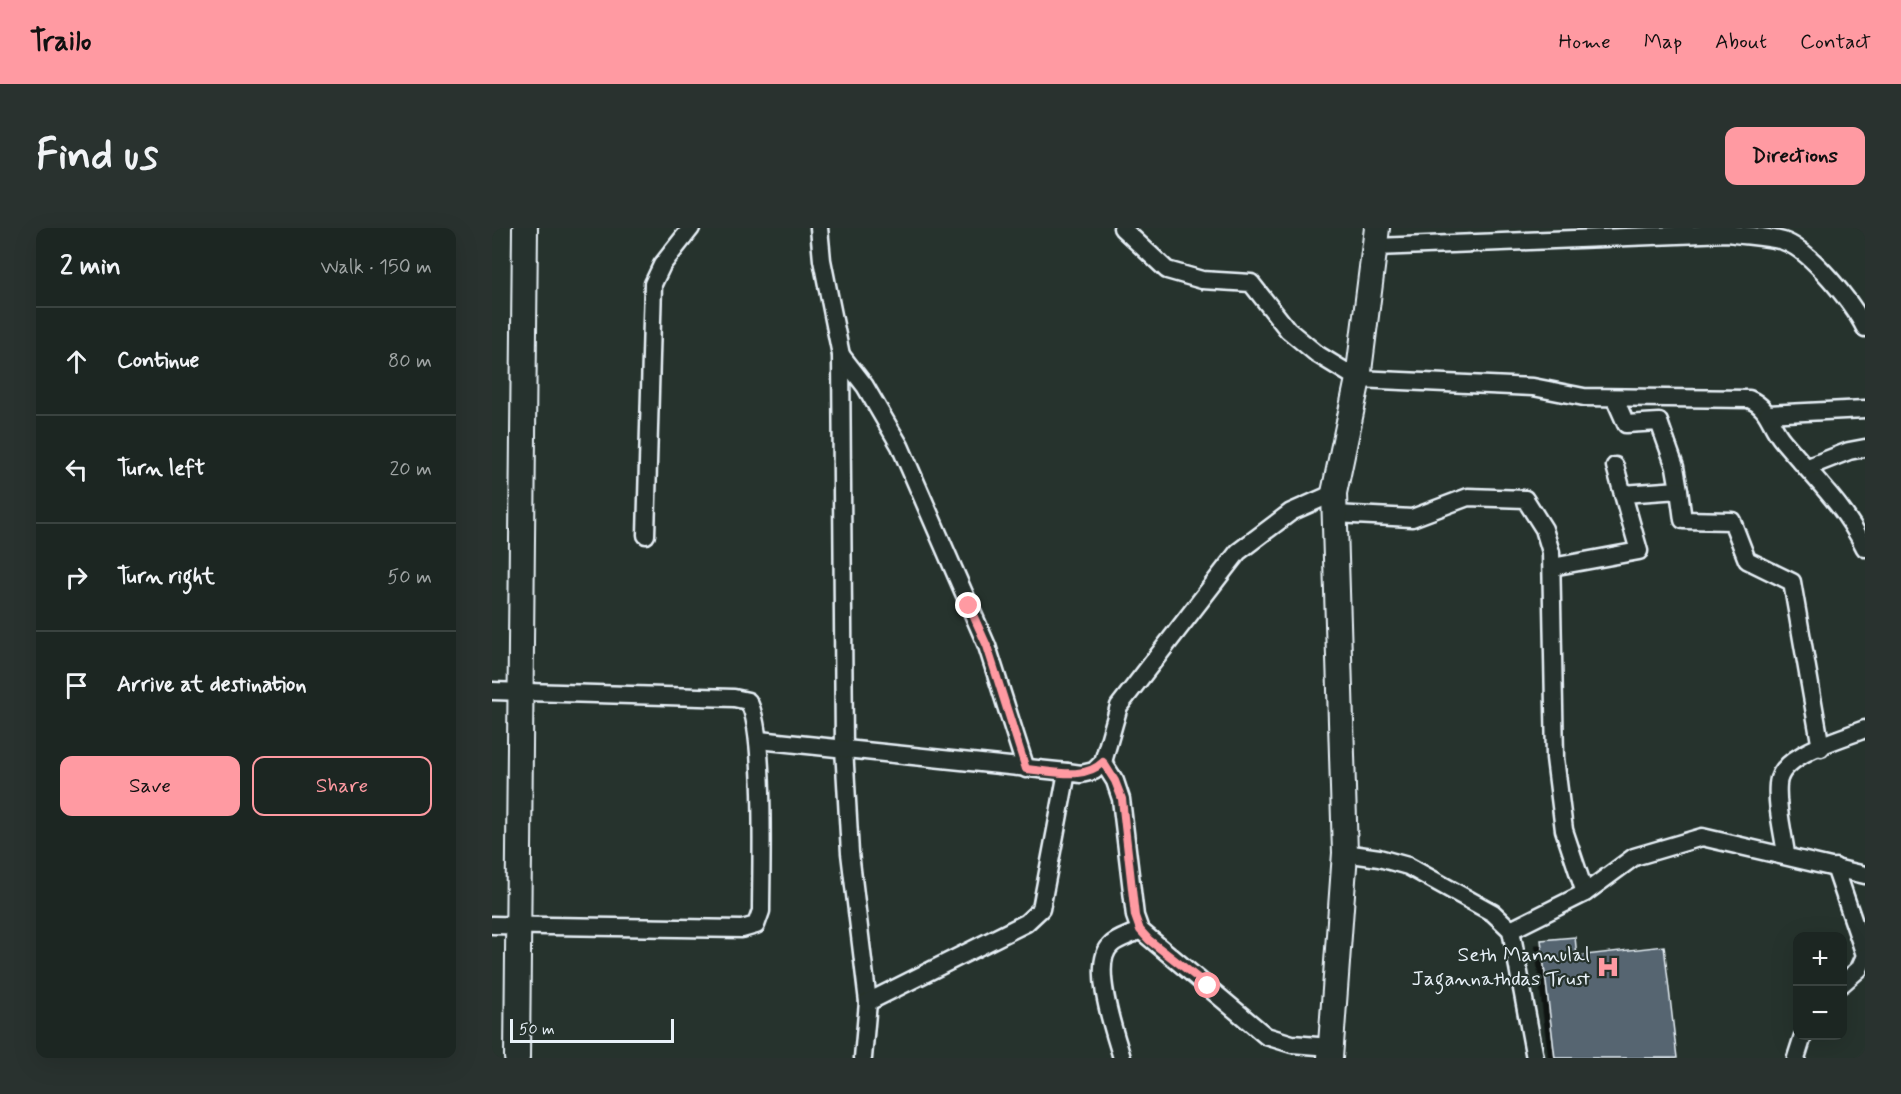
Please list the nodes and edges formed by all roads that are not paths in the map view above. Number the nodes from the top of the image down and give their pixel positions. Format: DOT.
graph roads {
  1 [pos="525,228"];
  2 [pos="690,228"];
  3 [pos="819,228"];
  4 [pos="1122,228"];
  5 [pos="1376,237"];
  6 [pos="1865,328"];
  7 [pos="841,355"];
  8 [pos="1358,379"];
  9 [pos="1616,399"];
  10 [pos="1865,409"];
  11 [pos="1768,414"];
  12 [pos="1865,448"];
  13 [pos="1614,466"];
  14 [pos="1808,467"];
  15 [pos="1679,490"];
  16 [pos="1623,494"];
  17 [pos="1335,503"];
  18 [pos="646,535"];
  19 [pos="1865,548"];
  20 [pos="1552,567"];
  21 [pos="492,691"];
  22 [pos="520,693"];
  23 [pos="1865,729"];
  24 [pos="759,740"];
  25 [pos="844,748"];
  26 [pos="1821,748"];
  27 [pos="1103,762"];
  28 [pos="1026,769"];
  29 [pos="1067,772"];
  30 [pos="1345,853"];
  31 [pos="1786,854"];
  32 [pos="1835,867"];
  33 [pos="1865,875"];
  34 [pos="1584,893"];
  35 [pos="517,924"];
  36 [pos="492,925"];
  37 [pos="1140,930"];
  38 [pos="1511,930"];
  39 [pos="1865,955"];
  40 [pos="1847,980"];
  41 [pos="868,1002"];
  42 [pos="1801,1040"];
  43 [pos="1330,1052"];
  44 [pos="517,1058"];
  45 [pos="863,1058"];
  46 [pos="1122,1058"];
  47 [pos="1534,1058"];
  48 [pos="1796,1058"];
  1 -- 22 [label="street"];
  2 -- 18 [label="street"];
  3 -- 7 [label="street"];
  4 -- 8 [label="street"];
  5 -- 6 [label="street"];
  5 -- 8 [label="street"];
  7 -- 25 [label="street"];
  7 -- 28 [label="street"];
  8 -- 9 [label="street"];
  8 -- 17 [label="street"];
  9 -- 11 [label="street"];
  9 -- 15 [label="street"];
  10 -- 11 [label="street"];
  11 -- 14 [label="street"];
  12 -- 14 [label="street"];
  13 -- 16 [label="street"];
  14 -- 19 [label="street"];
  15 -- 16 [label="street"];
  15 -- 26 [label="street"];
  16 -- 20 [label="street"];
  17 -- 20 [label="street"];
  17 -- 27 [label="street"];
  17 -- 30 [label="street"];
  20 -- 34 [label="street"];
  21 -- 22 [label="street"];
  22 -- 24 [label="street"];
  22 -- 35 [label="street"];
  23 -- 26 [label="street"];
  24 -- 25 [label="street"];
  24 -- 35 [label="street"];
  25 -- 28 [label="street"];
  25 -- 41 [label="street"];
  26 -- 31 [label="street"];
  27 -- 29 [label="street"];
  27 -- 37 [label="street"];
  28 -- 29 [label="street"];
  29 -- 41 [label="street"];
  30 -- 38 [label="street"];
  30 -- 43 [label="street"];
  31 -- 32 [label="street"];
  31 -- 34 [label="street"];
  32 -- 33 [label="street"];
  32 -- 39 [label="street"];
  34 -- 38 [label="street"];
  35 -- 36 [label="street"];
  35 -- 44 [label="street"];
  37 -- 43 [label="street"];
  37 -- 46 [label="street"];
  38 -- 47 [label="street"];
  39 -- 40 [label="street"];
  41 -- 45 [label="street"];
  42 -- 48 [label="street"];
}
